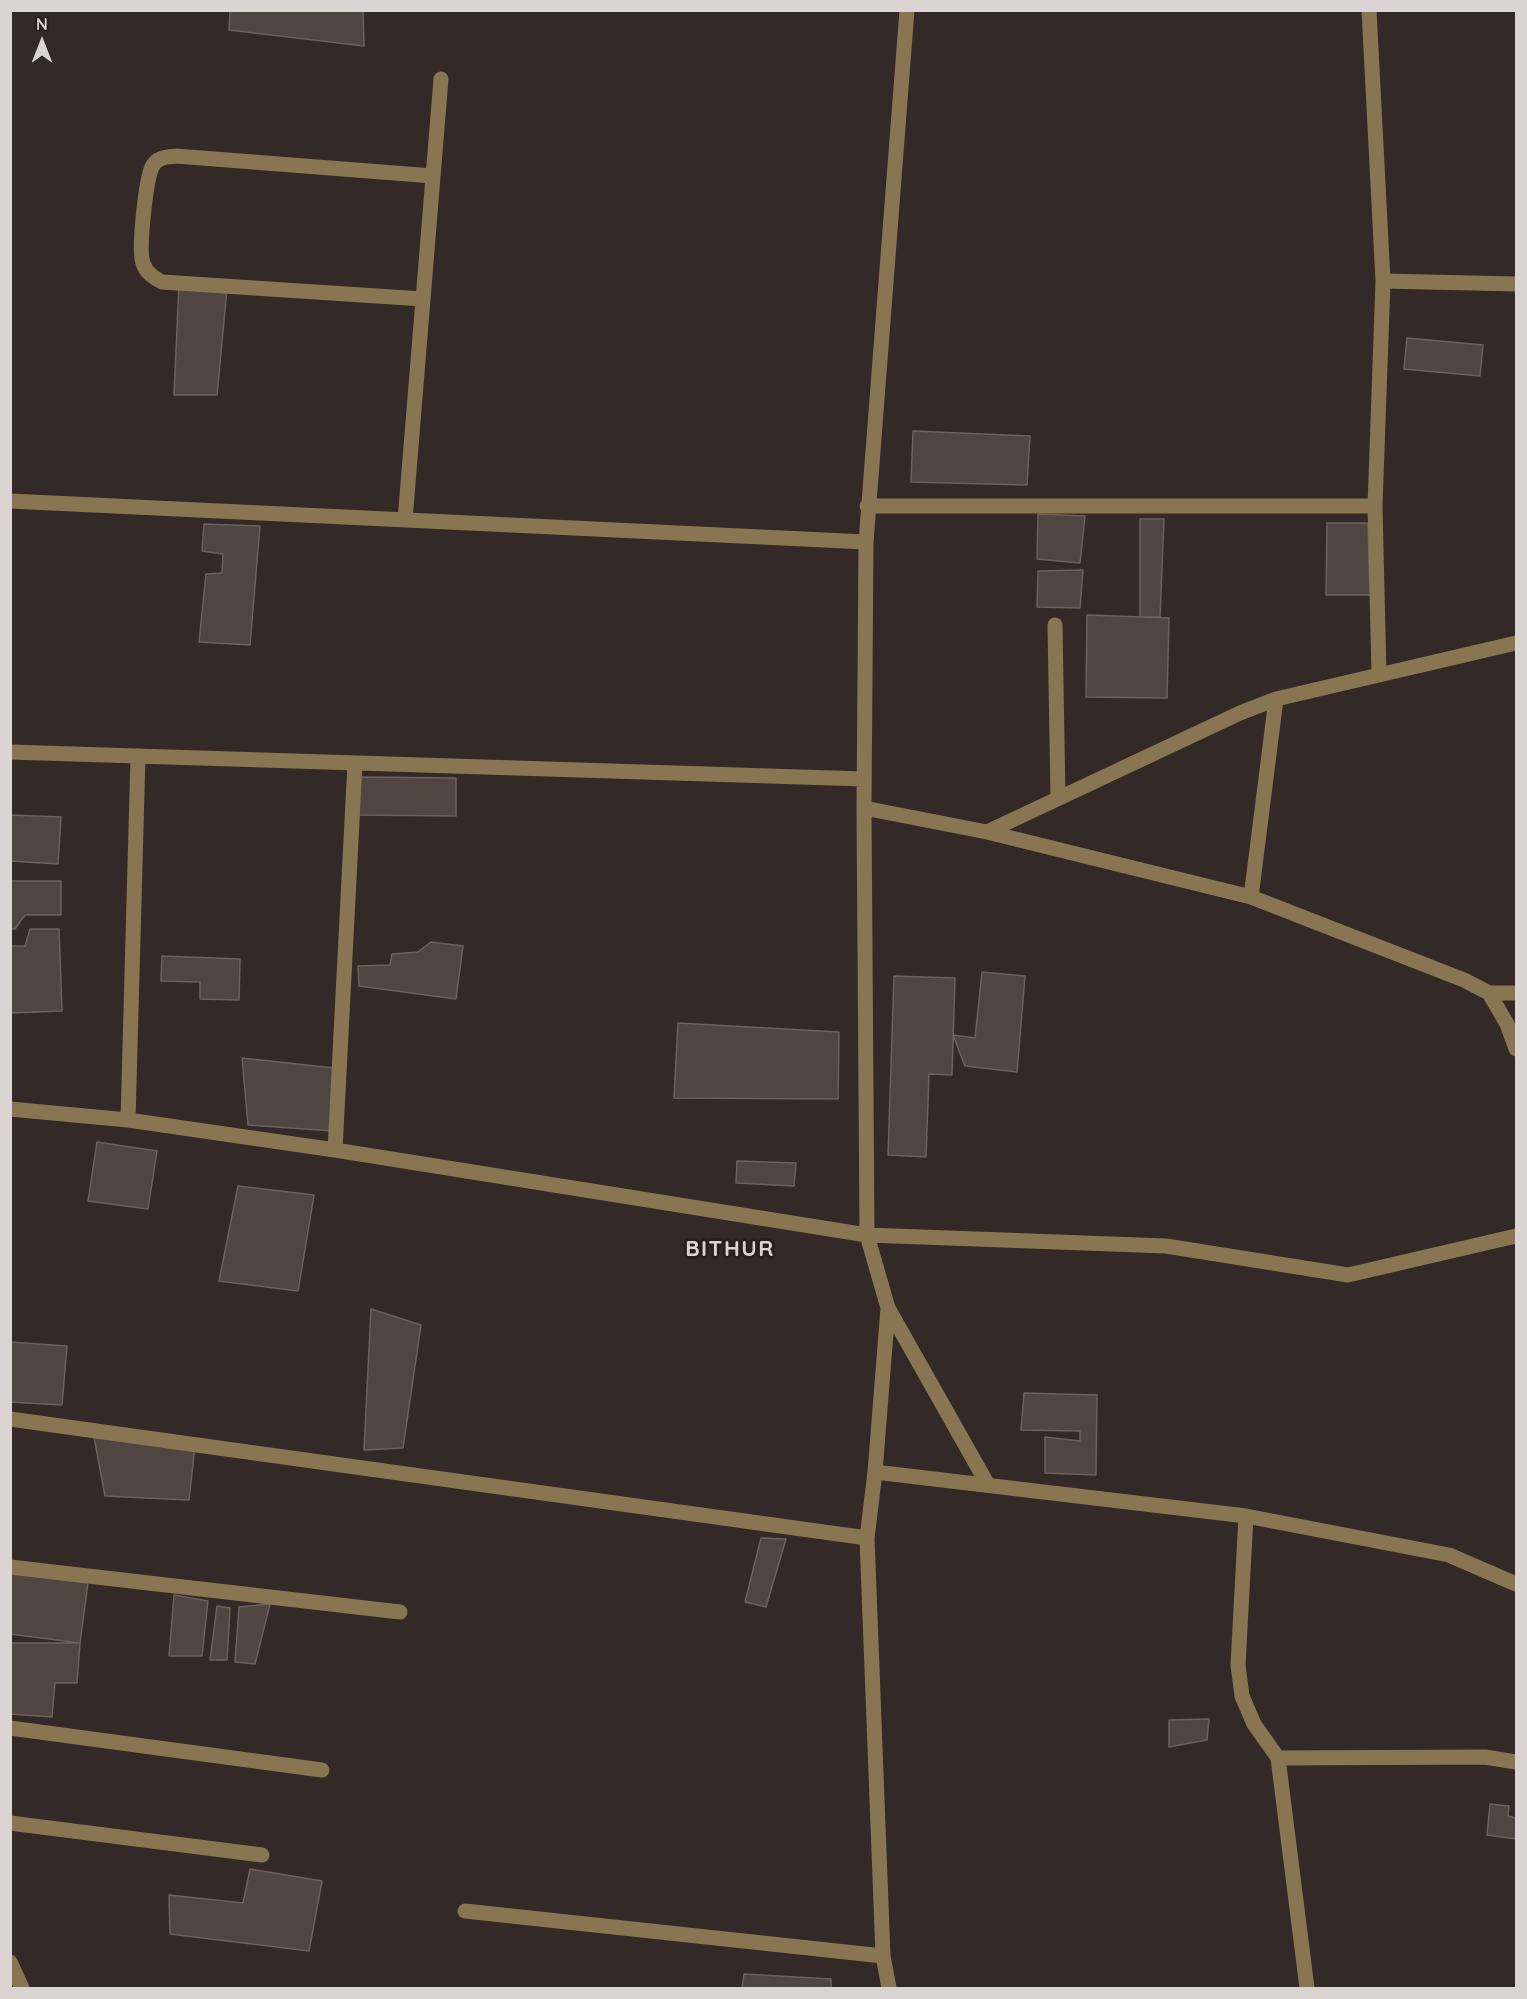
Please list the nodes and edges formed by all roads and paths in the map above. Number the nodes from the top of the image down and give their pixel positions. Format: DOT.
graph roads {
  1 [pos="907,10"];
  2 [pos="1369,10"];
  3 [pos="441,79"];
  4 [pos="433,176"];
  5 [pos="1383,281"];
  6 [pos="1516,284"];
  7 [pos="423,298"];
  8 [pos="10,501"];
  9 [pos="867,506"];
  10 [pos="1375,506"];
  11 [pos="405,520"];
  12 [pos="866,542"];
  13 [pos="1056,625"];
  14 [pos="1516,643"];
  15 [pos="1379,675"];
  16 [pos="1276,699"];
  17 [pos="10,752"];
  18 [pos="138,756"];
  19 [pos="355,763"];
  20 [pos="864,779"];
  21 [pos="1058,798"];
  22 [pos="864,808"];
  23 [pos="987,832"];
  24 [pos="1251,897"];
  25 [pos="1489,993"];
  26 [pos="1516,993"];
  27 [pos="1516,1049"];
  28 [pos="10,1109"];
  29 [pos="128,1120"];
  30 [pos="335,1149"];
  31 [pos="867,1235"];
  32 [pos="1516,1236"];
  33 [pos="888,1308"];
  34 [pos="10,1419"];
  35 [pos="875,1472"];
  36 [pos="988,1485"];
  37 [pos="1246,1516"];
  38 [pos="867,1538"];
  39 [pos="10,1567"];
  40 [pos="1516,1584"];
  41 [pos="400,1612"];
  42 [pos="10,1728"];
  43 [pos="1278,1758"];
  44 [pos="1516,1762"];
  45 [pos="322,1770"];
  46 [pos="10,1823"];
  47 [pos="262,1855"];
  48 [pos="465,1911"];
  49 [pos="883,1956"];
  50 [pos="10,1962"];
  51 [pos="22,1989"];
  52 [pos="889,1989"];
  53 [pos="1307,1989"];
  1 -- 9 [label="street"];
  2 -- 5 [label="street"];
  3 -- 4 [label="street"];
  4 -- 7 [label="street"];
  4 -- 7 [label="street"];
  5 -- 6 [label="street"];
  5 -- 10 [label="street"];
  7 -- 11 [label="street"];
  8 -- 11 [label="street"];
  9 -- 10 [label="street"];
  9 -- 12 [label="street"];
  10 -- 15 [label="street"];
  11 -- 12 [label="street"];
  12 -- 20 [label="street"];
  13 -- 21 [label="street"];
  14 -- 15 [label="street"];
  15 -- 16 [label="street"];
  16 -- 21 [label="street"];
  16 -- 24 [label="street"];
  17 -- 18 [label="street"];
  18 -- 19 [label="street"];
  18 -- 29 [label="street"];
  19 -- 20 [label="street"];
  19 -- 30 [label="street"];
  20 -- 22 [label="street"];
  21 -- 23 [label="street"];
  22 -- 23 [label="street"];
  22 -- 31 [label="street"];
  23 -- 24 [label="street"];
  24 -- 25 [label="street"];
  25 -- 26 [label="street"];
  25 -- 27 [label="street"];
  28 -- 29 [label="street"];
  29 -- 30 [label="street"];
  30 -- 31 [label="street"];
  31 -- 32 [label="street"];
  31 -- 33 [label="street"];
  33 -- 35 [label="street"];
  33 -- 36 [label="street"];
  34 -- 38 [label="street"];
  35 -- 36 [label="street"];
  35 -- 38 [label="street"];
  36 -- 37 [label="street"];
  37 -- 40 [label="street"];
  37 -- 43 [label="street"];
  38 -- 49 [label="street"];
  39 -- 41 [label="street"];
  42 -- 45 [label="street"];
  43 -- 44 [label="street"];
  43 -- 53 [label="street"];
  46 -- 47 [label="street"];
  48 -- 49 [label="street"];
  49 -- 52 [label="street"];
  50 -- 51 [label="street"];
}
